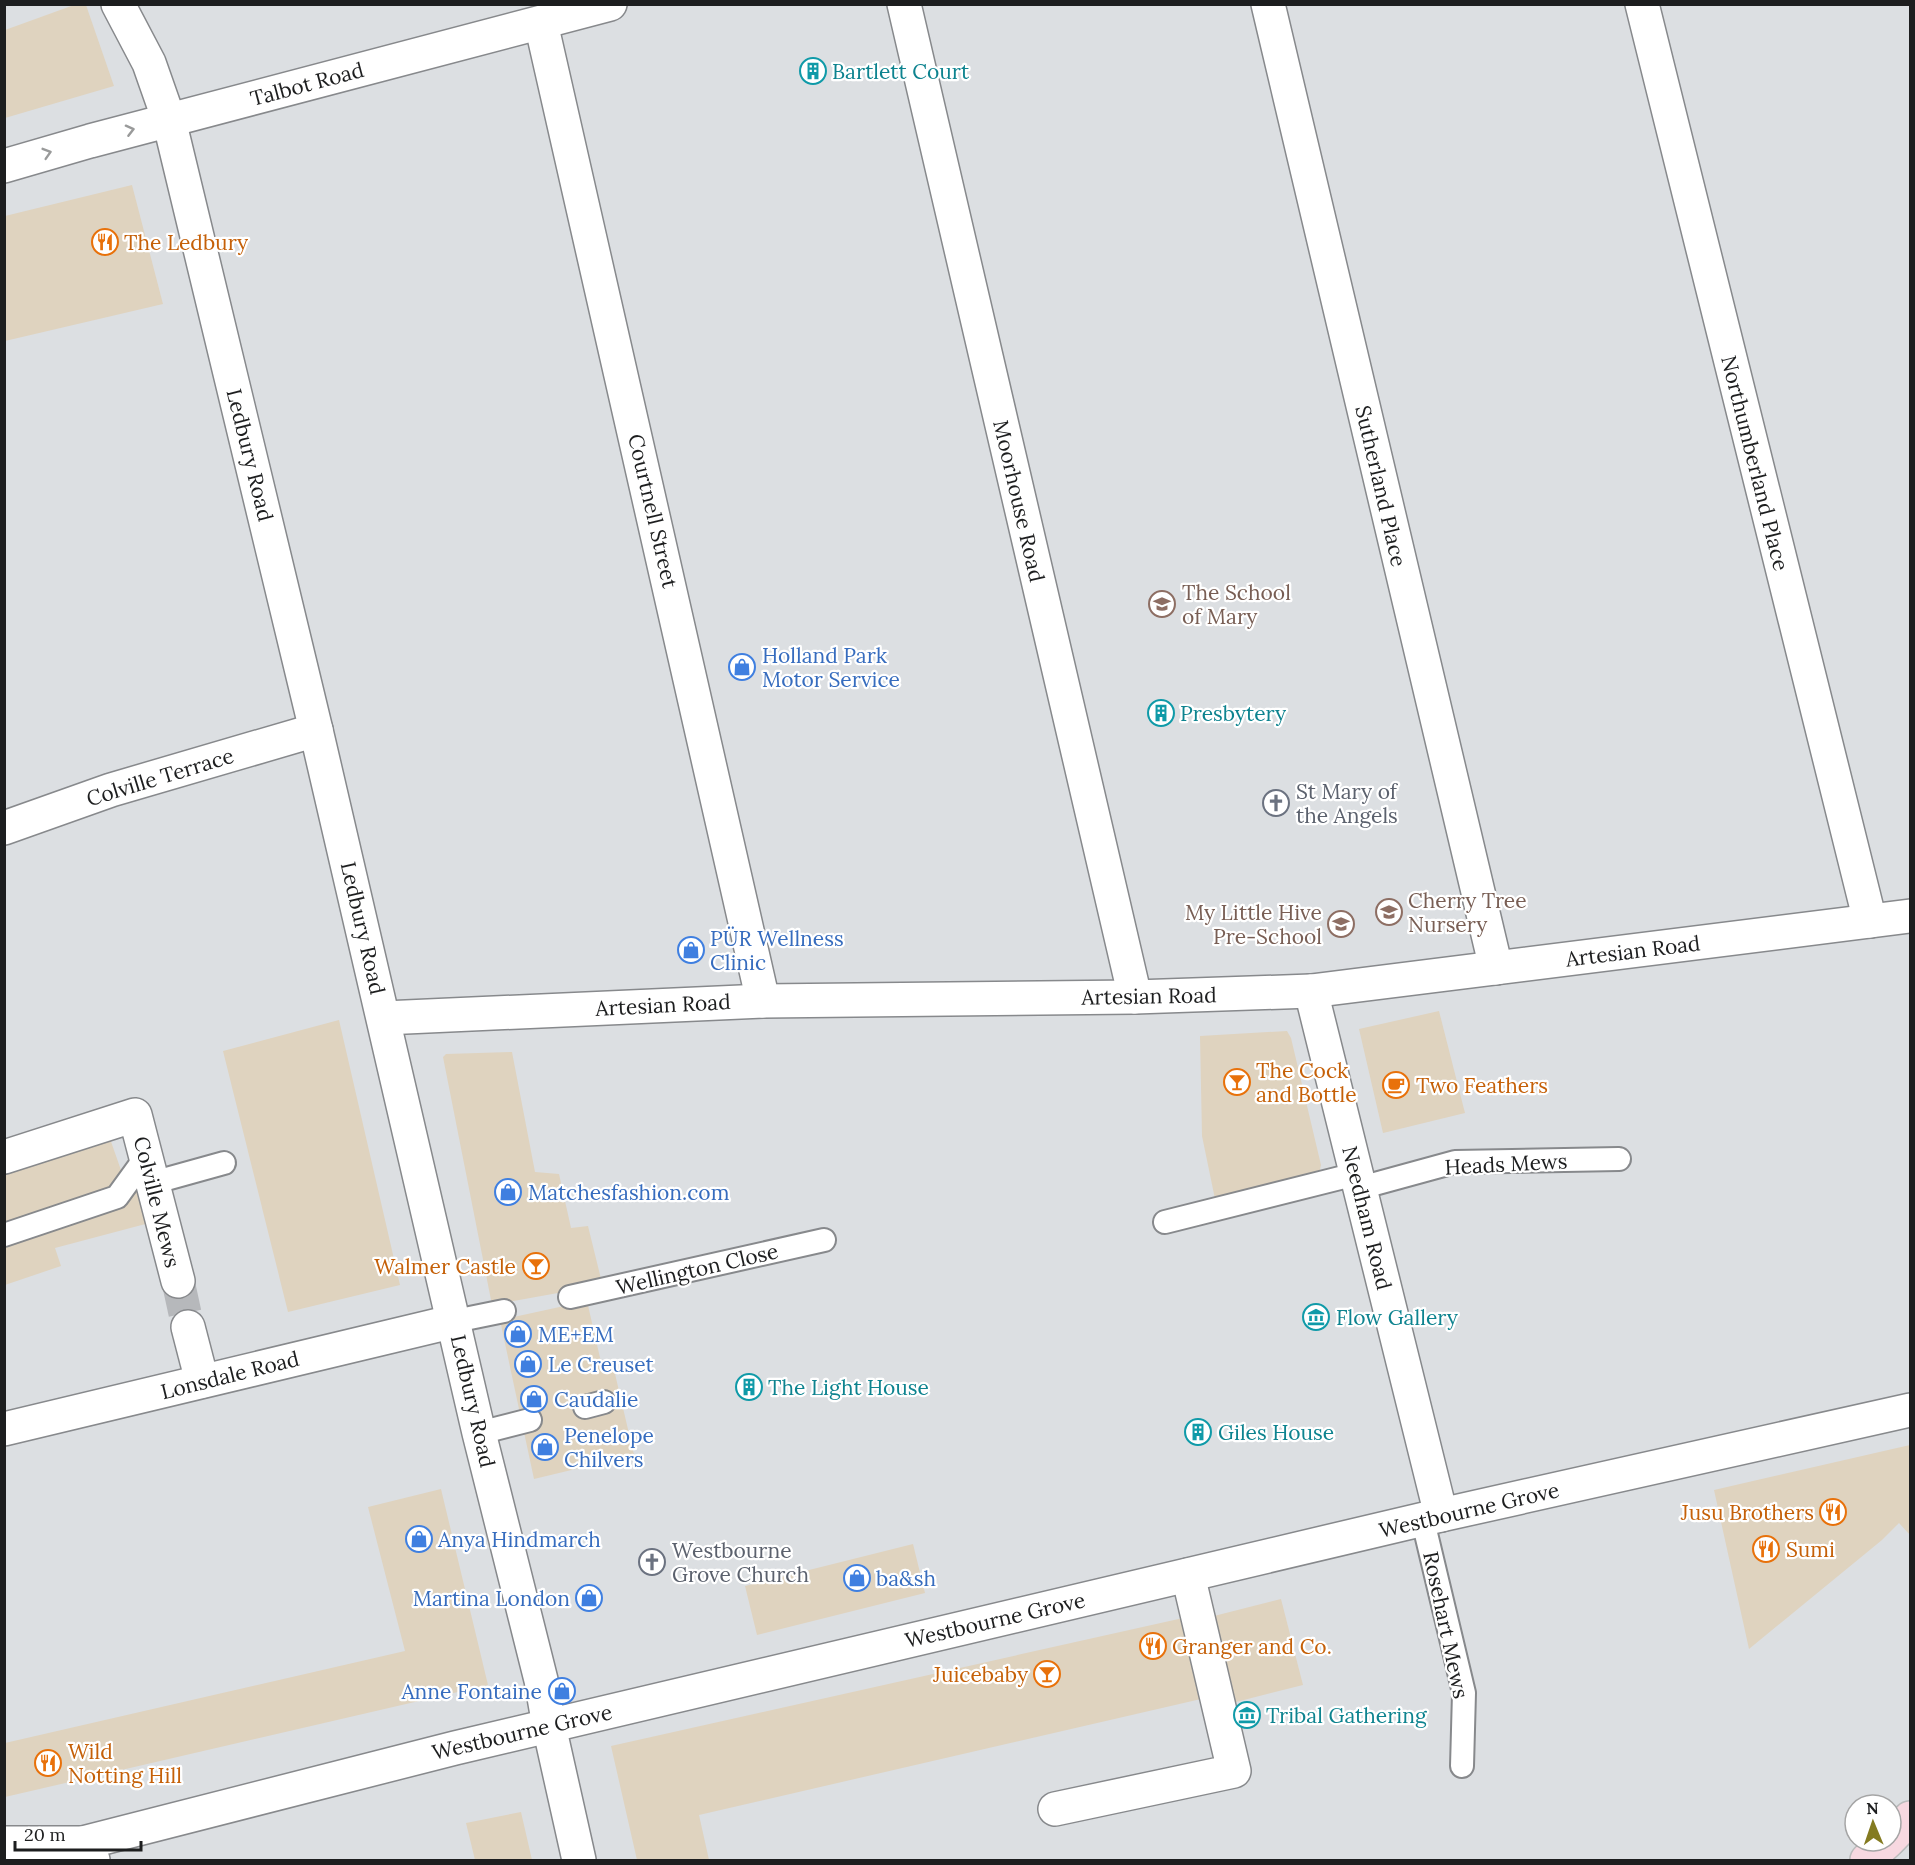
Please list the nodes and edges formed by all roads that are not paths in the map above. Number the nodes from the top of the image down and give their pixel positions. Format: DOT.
graph roads {
  1 [pos="118,4"];
  2 [pos="610,4"];
  3 [pos="904,4"];
  4 [pos="1268,4"];
  5 [pos="1642,4"];
  6 [pos="537,14"];
  7 [pos="169,120"];
  8 [pos="4,166"];
  9 [pos="316,730"];
  10 [pos="4,828"];
  11 [pos="1911,916"];
  12 [pos="1870,921"];
  13 [pos="1496,968"];
  14 [pos="1311,991"];
  15 [pos="1135,997"];
  16 [pos="763,1000"];
  17 [pos="384,1018"];
  18 [pos="4,1157"];
  19 [pos="1619,1159"];
  20 [pos="224,1163"];
  21 [pos="149,1170"];
  22 [pos="1358,1181"];
  23 [pos="1165,1222"];
  24 [pos="4,1235"];
  25 [pos="824,1240"];
  26 [pos="178,1281"];
  27 [pos="570,1297"];
  28 [pos="504,1311"];
  29 [pos="454,1321"];
  30 [pos="188,1327"];
  31 [pos="202,1381"];
  32 [pos="1911,1410"];
  33 [pos="530,1420"];
  34 [pos="4,1429"];
  35 [pos="479,1433"];
  36 [pos="1432,1518"];
  37 [pos="1188,1575"];
  38 [pos="549,1726"];
  39 [pos="1462,1766"];
  40 [pos="1055,1809"];
  41 [pos="4,1843"];
  42 [pos="88,1852"];
  43 [pos="49,1860"];
  44 [pos="579,1860"];
  1 -- 7 [label="street, Ledbury Road"];
  2 -- 6 [label="street, Talbot Road"];
  3 -- 15 [label="street, Moorhouse Road"];
  4 -- 13 [label="street, Sutherland Place"];
  5 -- 12 [label="street, Northumberland Place"];
  6 -- 7 [label="street, Talbot Road"];
  6 -- 16 [label="street, Courtnell Street"];
  8 -- 7 [label="street, Talbot Road, one-way"];
  7 -- 9 [label="street, Ledbury Road"];
  9 -- 10 [label="street, Colville Terrace"];
  9 -- 17 [label="street, Ledbury Road"];
  11 -- 12 [label="street, Artesian Road"];
  12 -- 13 [label="street, Artesian Road"];
  13 -- 14 [label="street, Artesian Road"];
  14 -- 15 [label="street, Artesian Road"];
  14 -- 22 [label="street, Needham Road"];
  15 -- 16 [label="street, Artesian Road"];
  16 -- 17 [label="street, Artesian Road"];
  17 -- 29 [label="street, Ledbury Road"];
  18 -- 21 [label="street, Colville Mews"];
  19 -- 22 [label="lane, Heads Mews"];
  20 -- 21 [label="lane"];
  21 -- 24 [label="lane"];
  21 -- 26 [label="street, Colville Mews"];
  22 -- 23 [label="lane, Heads Mews"];
  22 -- 36 [label="street, Needham Road"];
  25 -- 27 [label="lane, Wellington Close"];
  28 -- 29 [label="lane"];
  29 -- 31 [label="street, Lonsdale Road"];
  29 -- 35 [label="street, Ledbury Road"];
  30 -- 31 [label="street"];
  31 -- 34 [label="street, Lonsdale Road"];
  32 -- 36 [label="street, Westbourne Grove"];
  33 -- 35 [label="lane"];
  35 -- 38 [label="street, Ledbury Road"];
  36 -- 37 [label="street, Westbourne Grove"];
  36 -- 39 [label="lane, Rosehart Mews"];
  37 -- 38 [label="street, Westbourne Grove"];
  37 -- 40 [label="street"];
  38 -- 42 [label="street, Westbourne Grove"];
  38 -- 44 [label="street, Ledbury Road"];
  41 -- 42 [label="street, Westbourne Grove"];
  42 -- 43 [label="street, Westbourne Grove"];
}
